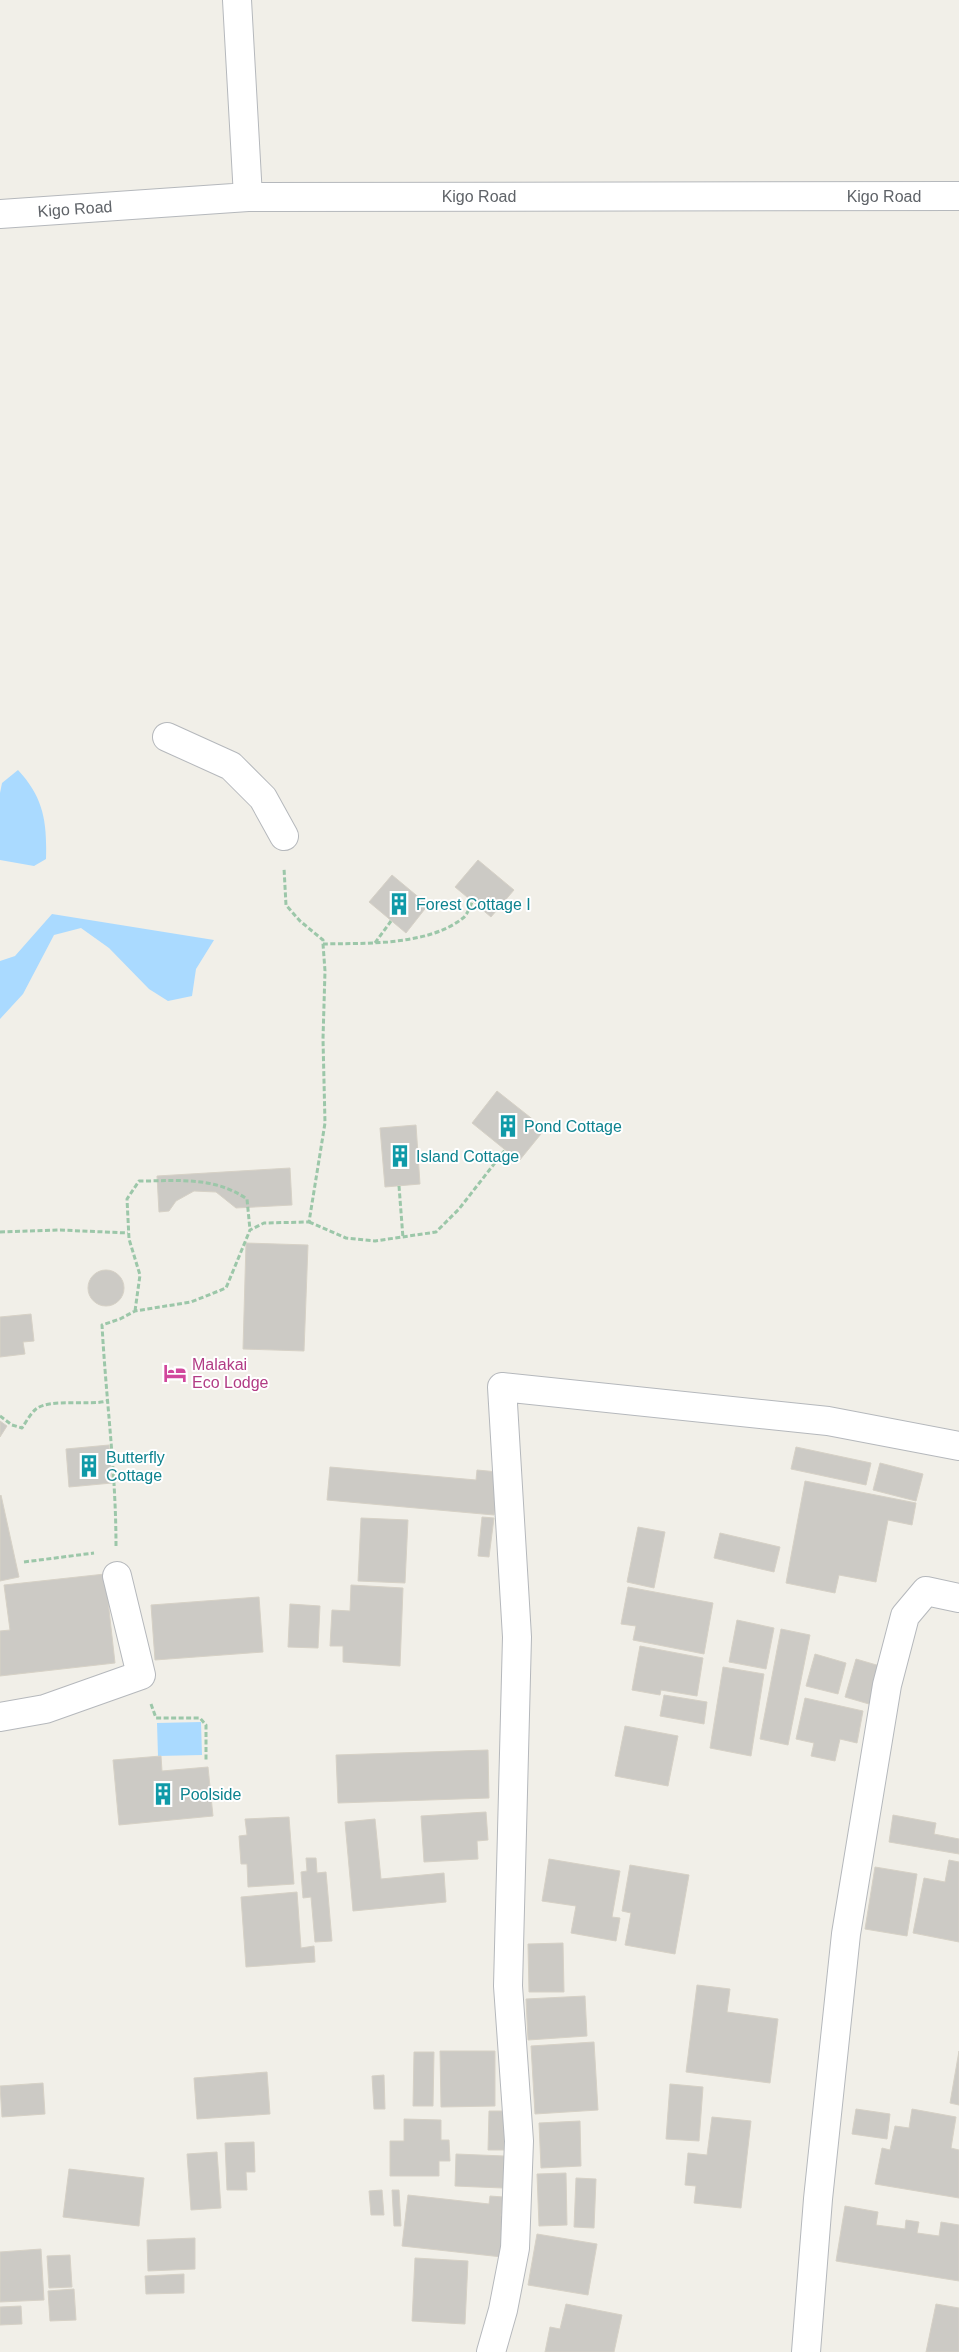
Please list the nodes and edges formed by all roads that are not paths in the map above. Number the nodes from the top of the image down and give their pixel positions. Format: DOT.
graph roads {
  1 [pos="237,0"];
  2 [pos="248,196"];
  3 [pos="959,196"];
  4 [pos="0,214"];
  5 [pos="167,737"];
  6 [pos="284,836"];
  7 [pos="959,1446"];
  8 [pos="117,1563"];
  9 [pos="959,1598"];
  10 [pos="0,1717"];
  11 [pos="491,2352"];
  12 [pos="806,2352"];
  1 -- 2 [label="street"];
  2 -- 3 [label="street, Kigo Road"];
  2 -- 4 [label="street, Kigo Road"];
  5 -- 6 [label="street"];
  7 -- 11 [label="street"];
  8 -- 10 [label="street"];
  9 -- 12 [label="street"];
}
